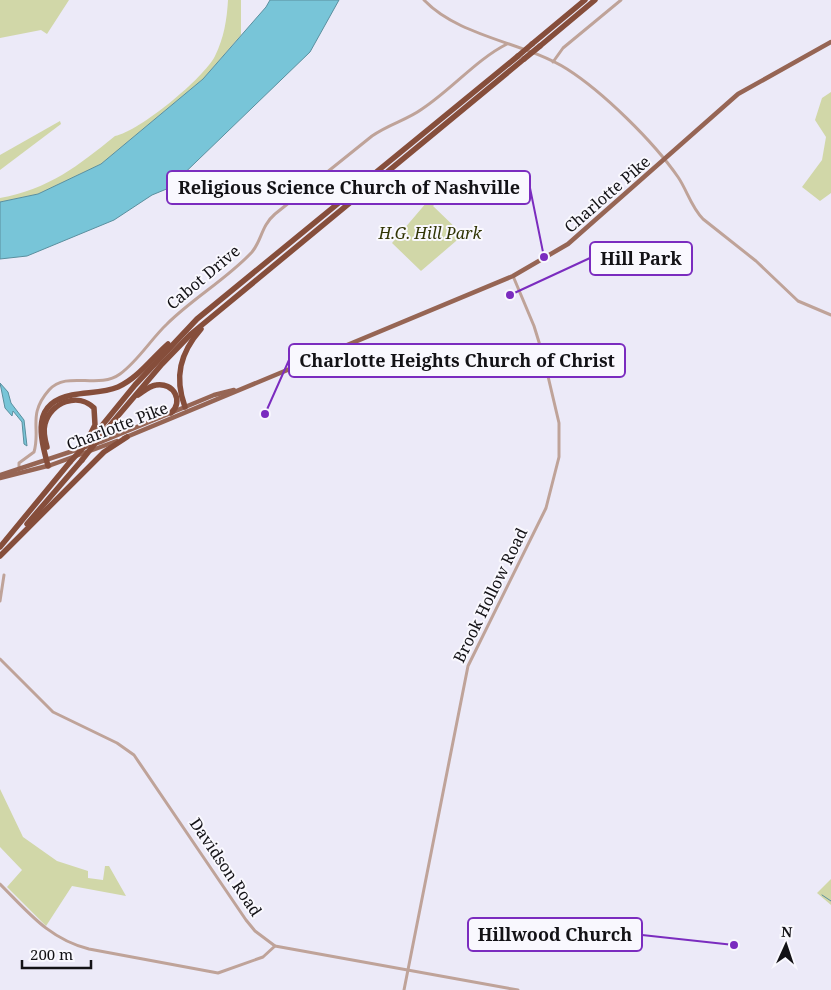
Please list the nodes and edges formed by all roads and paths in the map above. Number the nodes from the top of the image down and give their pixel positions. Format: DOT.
graph roads {
  1 [pos="424,0"];
  2 [pos="585,0"];
  3 [pos="595,0"];
  4 [pos="621,0"];
  5 [pos="831,42"];
  6 [pos="507,44"];
  7 [pos="553,62"];
  8 [pos="664,161"];
  9 [pos="513,276"];
  10 [pos="216,312"];
  11 [pos="831,315"];
  12 [pos="182,334"];
  13 [pos="131,400"];
  14 [pos="185,410"];
  15 [pos="170,413"];
  16 [pos="127,437"];
  17 [pos="89,439"];
  18 [pos="49,463"];
  19 [pos="18,471"];
  20 [pos="0,476"];
  21 [pos="0,547"];
  22 [pos="0,556"];
  23 [pos="4,575"];
  24 [pos="0,601"];
  25 [pos="0,659"];
  26 [pos="0,884"];
  27 [pos="275,946"];
  28 [pos="408,969"];
  29 [pos="404,990"];
  30 [pos="518,990"];
  1 -- 6 [label="street"];
  2 -- 12 [label="highway, bridge"];
  3 -- 10 [label="highway, bridge"];
  4 -- 7 [label="street"];
  5 -- 8 [label="main road, Charlotte Pike"];
  6 -- 7 [label="street"];
  6 -- 19 [label="street, Cabot Drive"];
  7 -- 8 [label="street"];
  8 -- 9 [label="main road, Charlotte Pike"];
  8 -- 11 [label="street"];
  9 -- 14 [label="main road, Charlotte Pike"];
  9 -- 28 [label="street, Brook Hollow Road"];
  10 -- 13 [label="highway"];
  10 -- 14 [label="highway"];
  12 -- 17 [label="highway"];
  12 -- 18 [label="highway"];
  13 -- 15 [label="highway"];
  13 -- 22 [label="highway, bridge"];
  14 -- 15 [label="main road, Charlotte Pike"];
  14 -- 16 [label="main road, Charlotte Pike"];
  15 -- 18 [label="main road, Charlotte Pike"];
  16 -- 18 [label="main road, Charlotte Pike"];
  16 -- 22 [label="highway"];
  17 -- 18 [label="highway"];
  17 -- 21 [label="highway, bridge"];
  18 -- 19 [label="main road, Charlotte Pike"];
  19 -- 20 [label="main road, Charlotte Pike"];
  23 -- 24 [label="street"];
  25 -- 27 [label="street, Davidson Road"];
  26 -- 27 [label="street"];
  27 -- 28 [label="street, Davidson Road"];
  28 -- 29 [label="street, Brook Hollow Road"];
  28 -- 30 [label="street, Davidson Road"];
}
